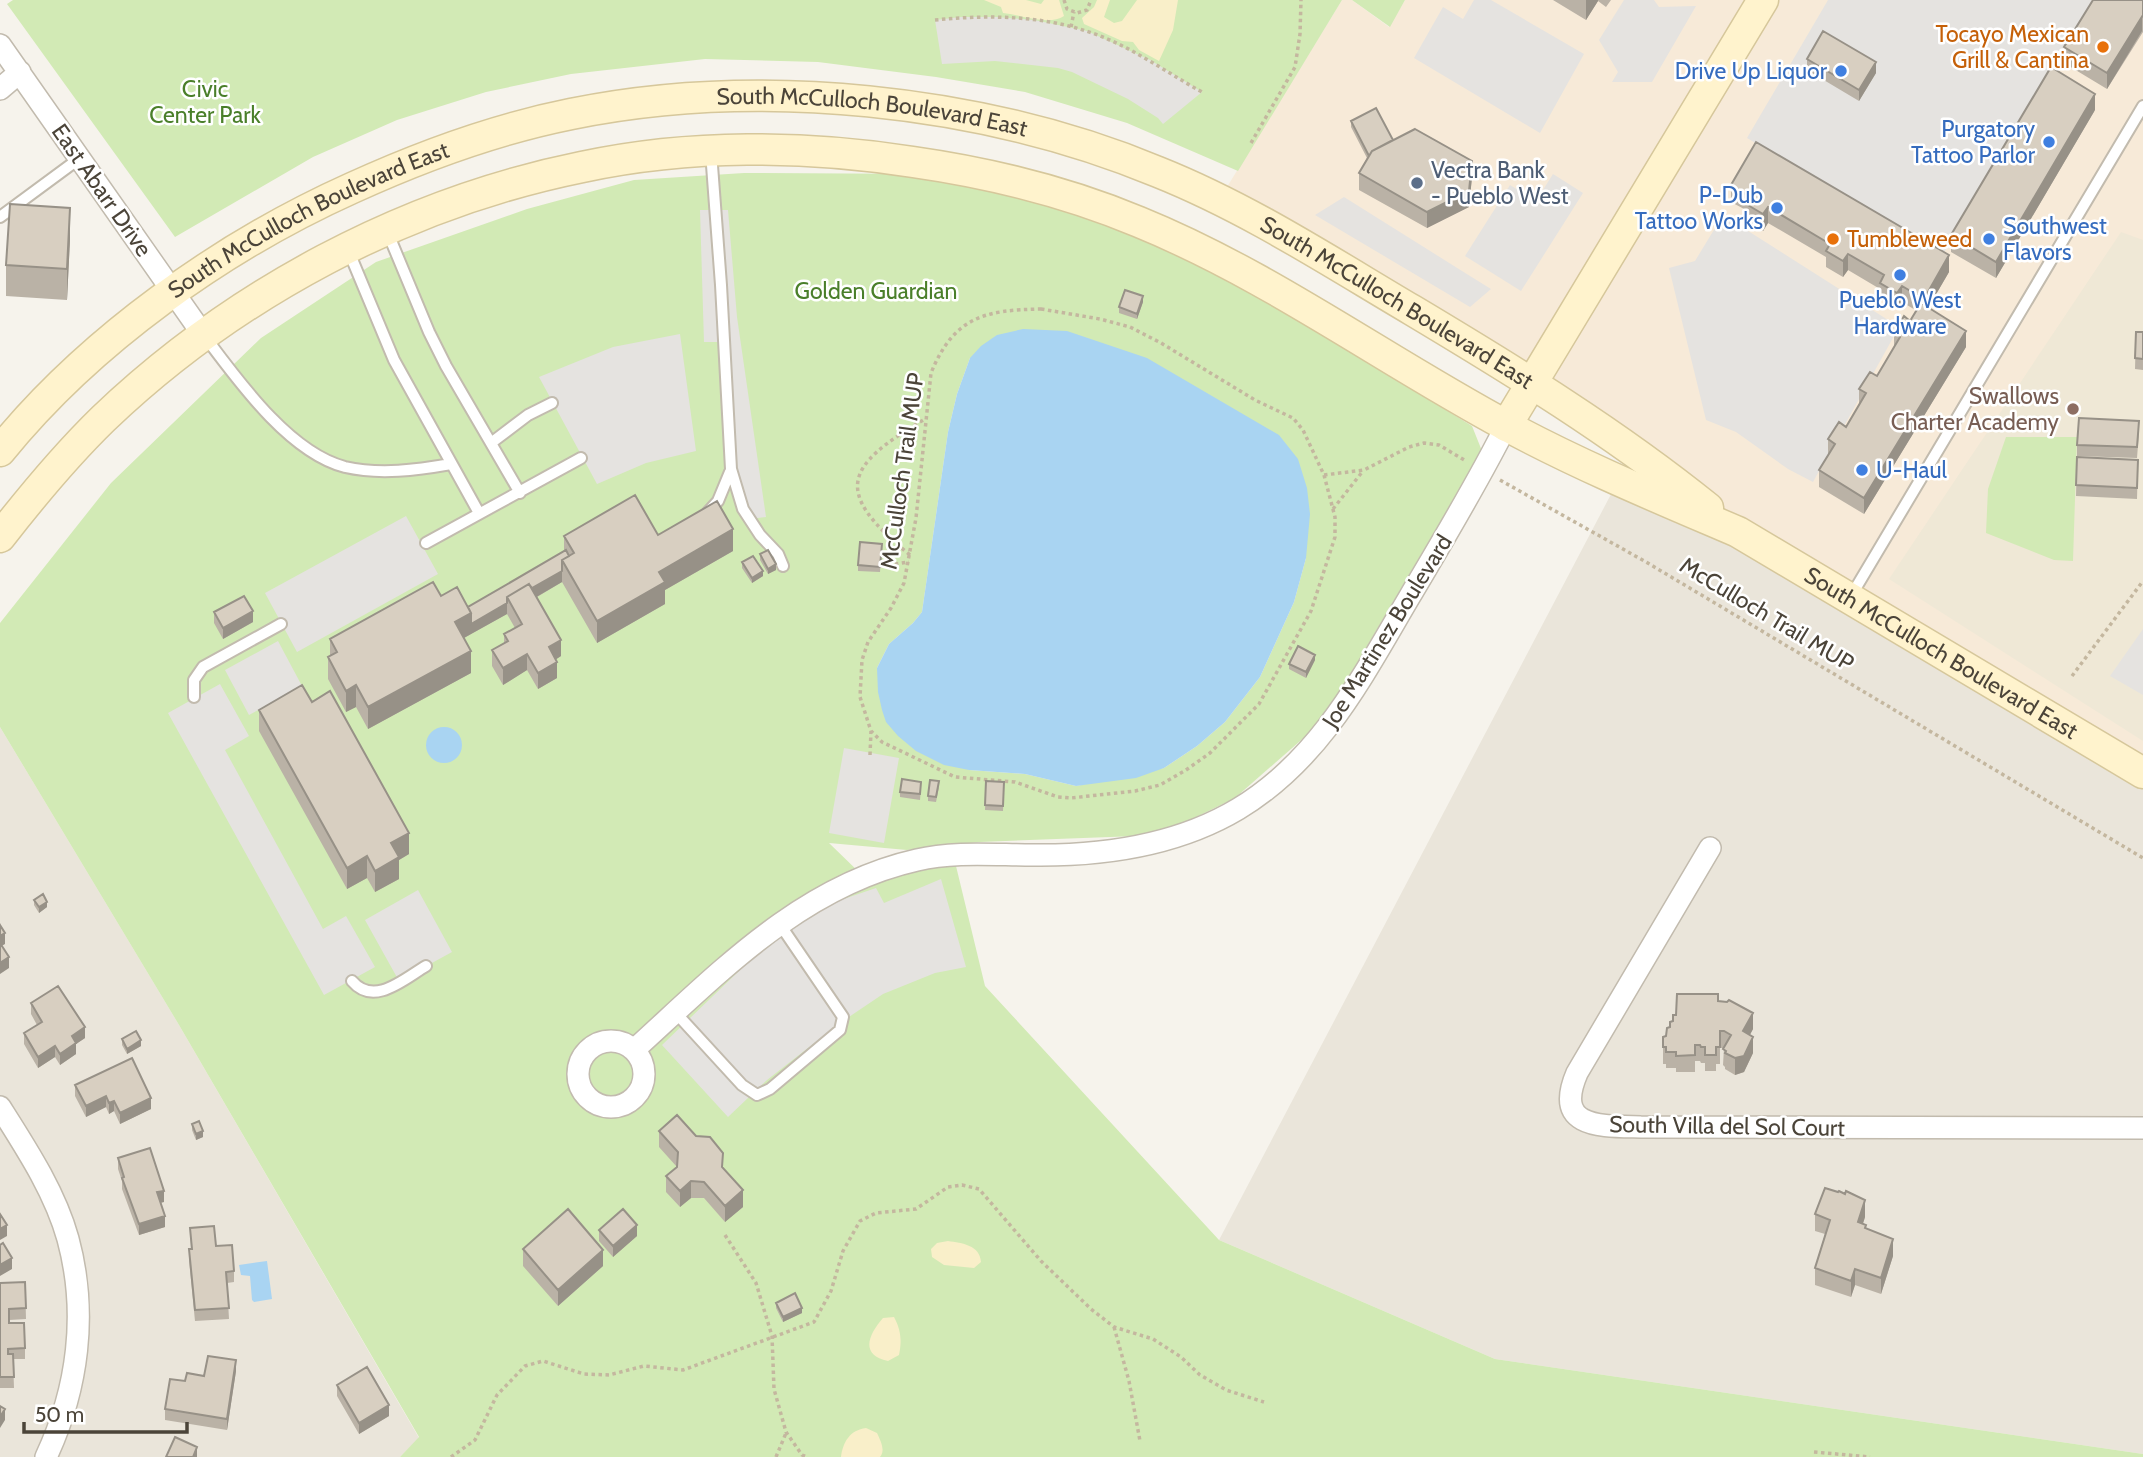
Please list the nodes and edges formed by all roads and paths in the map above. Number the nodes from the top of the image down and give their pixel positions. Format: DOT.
graph roads {
  1 [pos="1064,0"];
  2 [pos="1091,0"];
  3 [pos="1301,0"];
  4 [pos="1763,0"];
  5 [pos="1074,12"];
  6 [pos="935,20"];
  7 [pos="1071,27"];
  8 [pos="0,45"];
  9 [pos="20,72"];
  10 [pos="0,89"];
  11 [pos="1202,92"];
  12 [pos="2143,106"];
  13 [pos="1251,143"];
  14 [pos="711,152"];
  15 [pos="80,158"];
  16 [pos="0,217"];
  17 [pos="387,231"];
  18 [pos="348,249"];
  19 [pos="173,292"];
  20 [pos="204,336"];
  21 [pos="1531,381"];
  22 [pos="552,403"];
  23 [pos="925,419"];
  24 [pos="1506,426"];
  25 [pos="491,443"];
  26 [pos="0,451"];
  27 [pos="581,458"];
  28 [pos="451,464"];
  29 [pos="731,469"];
  30 [pos="1364,470"];
  31 [pos="1484,471"];
  32 [pos="1324,475"];
  33 [pos="520,494"];
  34 [pos="1333,509"];
  35 [pos="479,513"];
  36 [pos="699,519"];
  37 [pos="1738,532"];
  38 [pos="0,537"];
  39 [pos="426,543"];
  40 [pos="910,555"];
  41 [pos="909,562"];
  42 [pos="783,566"];
  43 [pos="881,566"];
  44 [pos="2143,581"];
  45 [pos="1850,598"];
  46 [pos="281,624"];
  47 [pos="2071,676"];
  48 [pos="194,697"];
  49 [pos="871,731"];
  50 [pos="870,755"];
  51 [pos="2143,773"];
  52 [pos="1710,848"];
  53 [pos="2143,858"];
  54 [pos="779,923"];
  55 [pos="426,966"];
  56 [pos="352,981"];
  57 [pos="676,1013"];
  58 [pos="634,1051"];
  59 [pos="0,1107"];
  60 [pos="2143,1128"];
  61 [pos="724,1235"];
  62 [pos="1114,1327"];
  63 [pos="772,1336"];
  64 [pos="1264,1402"];
  65 [pos="786,1432"];
  66 [pos="1140,1441"];
  67 [pos="1814,1452"];
  68 [pos="46,1457"];
  69 [pos="451,1457"];
  70 [pos="776,1457"];
  71 [pos="807,1457"];
  72 [pos="1870,1457"];
  1 -- 5 [label="path"];
  2 -- 5 [label="path"];
  3 -- 13 [label="path"];
  4 -- 21 [label="main road"];
  5 -- 7 [label="path"];
  6 -- 7 [label="path"];
  7 -- 11 [label="path"];
  8 -- 9 [label="street, East Abarr Drive"];
  9 -- 10 [label="street"];
  9 -- 15 [label="street, East Abarr Drive"];
  12 -- 45 [label="lane"];
  14 -- 17 [label="main road, South McCulloch Boulevard East"];
  14 -- 24 [label="main road, South McCulloch Boulevard East"];
  14 -- 29 [label="lane"];
  15 -- 16 [label="lane"];
  15 -- 19 [label="street, East Abarr Drive"];
  17 -- 18 [label="main road, South McCulloch Boulevard East"];
  17 -- 25 [label="lane"];
  18 -- 20 [label="main road, South McCulloch Boulevard East"];
  18 -- 28 [label="lane"];
  19 -- 20 [label="street, East Abarr Drive"];
  19 -- 21 [label="main road, South McCulloch Boulevard East"];
  19 -- 26 [label="main road, South McCulloch Boulevard East"];
  20 -- 28 [label="lane"];
  20 -- 38 [label="main road, South McCulloch Boulevard East"];
  21 -- 24 [label="main road"];
  21 -- 37 [label="main road, South McCulloch Boulevard East"];
  22 -- 25 [label="lane"];
  23 -- 32 [label="path, McCulloch Trail MUP"];
  23 -- 40 [label="path, McCulloch Trail MUP"];
  23 -- 40 [label="path"];
  24 -- 31 [label="street, Joe Martinez Boulevard"];
  24 -- 37 [label="main road, South McCulloch Boulevard East"];
  25 -- 33 [label="lane"];
  27 -- 33 [label="lane"];
  28 -- 35 [label="lane"];
  29 -- 36 [label="lane"];
  29 -- 42 [label="lane"];
  30 -- 31 [label="path, McCulloch Trail MUP"];
  30 -- 32 [label="path, McCulloch Trail MUP"];
  30 -- 34 [label="path, McCulloch Trail MUP"];
  31 -- 53 [label="path, McCulloch Trail MUP"];
  31 -- 54 [label="street, Joe Martinez Boulevard"];
  32 -- 34 [label="path, McCulloch Trail MUP"];
  33 -- 35 [label="lane"];
  34 -- 49 [label="path, McCulloch Trail MUP"];
  35 -- 39 [label="lane"];
  37 -- 45 [label="main road, South McCulloch Boulevard East"];
  40 -- 41 [label="path, McCulloch Trail MUP"];
  41 -- 43 [label="path"];
  41 -- 49 [label="path, McCulloch Trail MUP"];
  44 -- 47 [label="path"];
  45 -- 51 [label="main road, South McCulloch Boulevard East"];
  46 -- 48 [label="lane"];
  49 -- 50 [label="path"];
  52 -- 60 [label="street, South Villa del Sol Court"];
  54 -- 57 [label="street, Joe Martinez Boulevard"];
  54 -- 57 [label="lane"];
  55 -- 56 [label="lane"];
  57 -- 58 [label="street, Joe Martinez Boulevard"];
  59 -- 68 [label="street"];
  61 -- 63 [label="path"];
  62 -- 63 [label="path"];
  62 -- 64 [label="path"];
  62 -- 66 [label="path"];
  63 -- 65 [label="path"];
  63 -- 69 [label="path"];
  65 -- 70 [label="path"];
  65 -- 71 [label="path"];
  67 -- 72 [label="path"];
}
